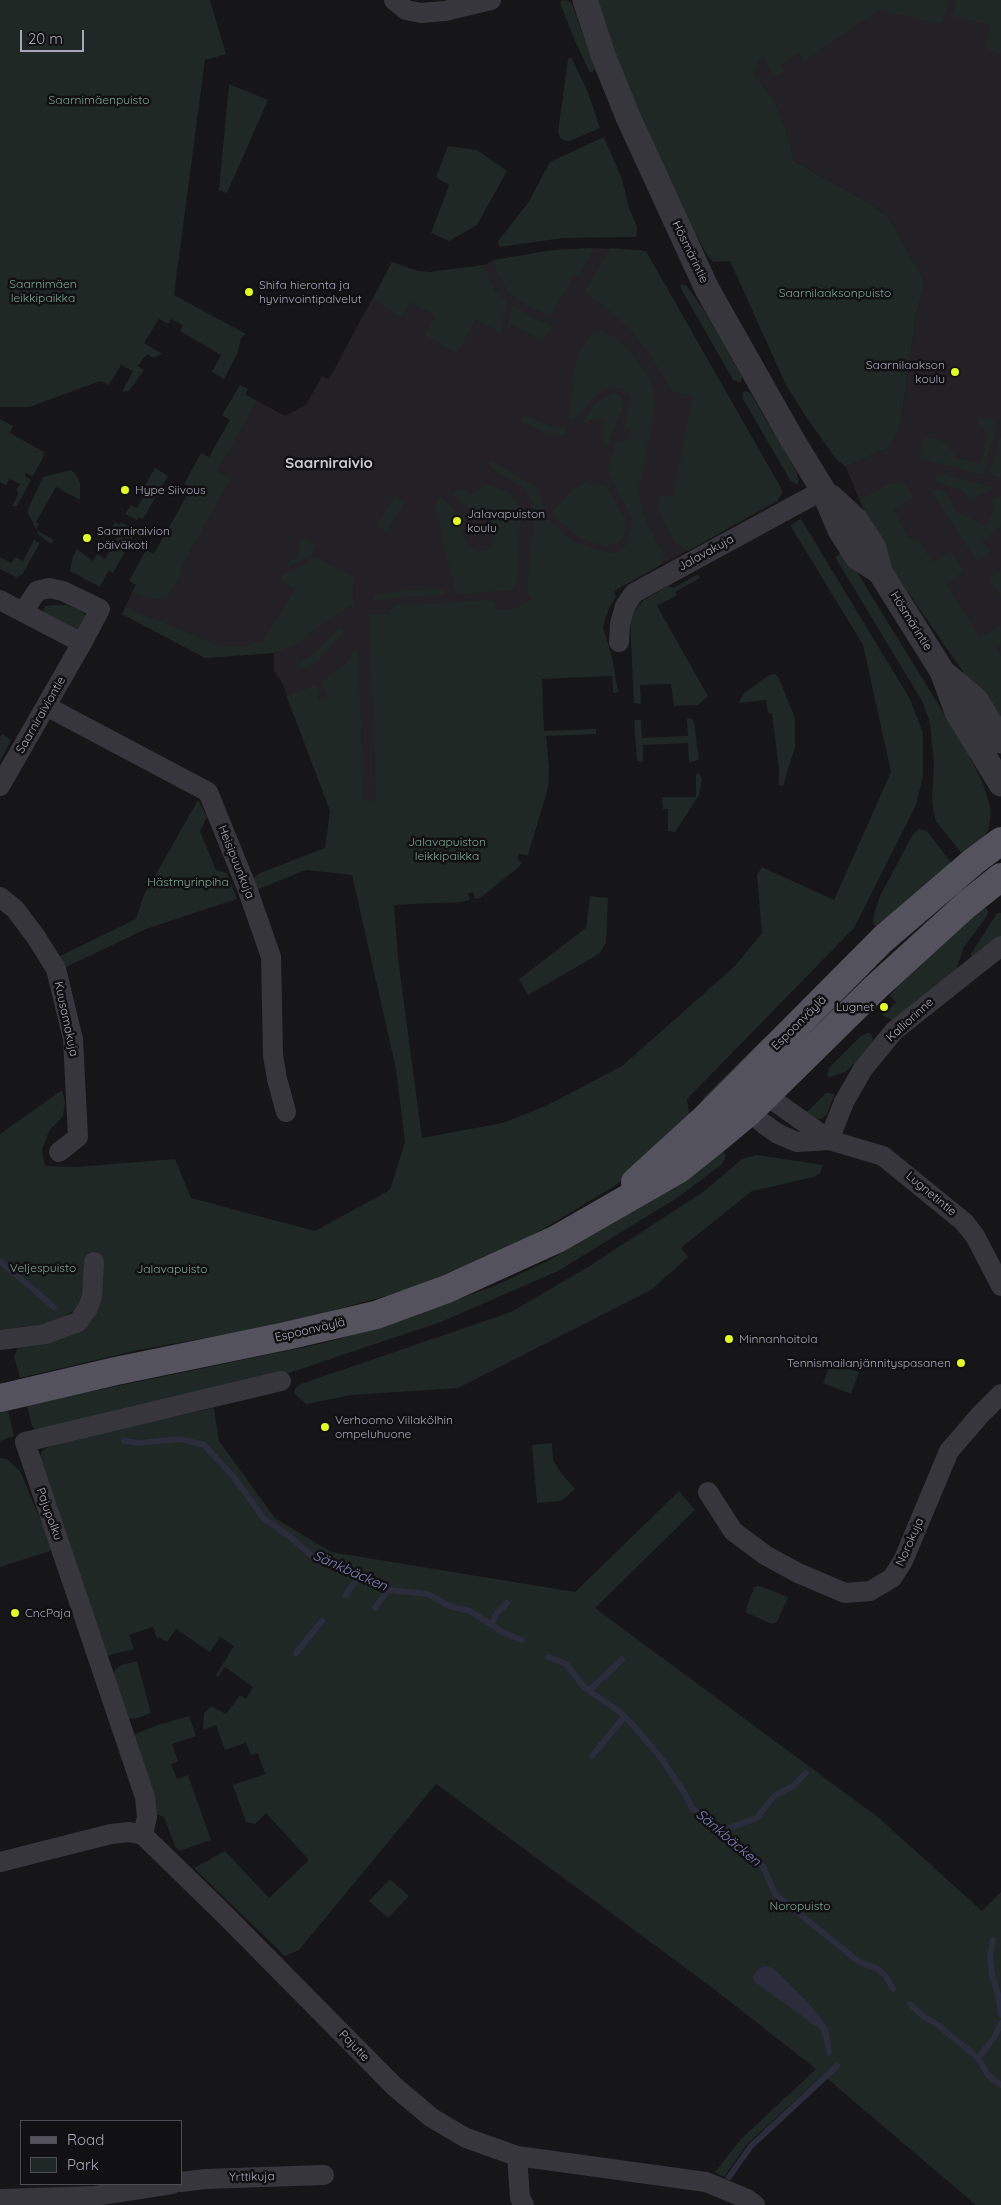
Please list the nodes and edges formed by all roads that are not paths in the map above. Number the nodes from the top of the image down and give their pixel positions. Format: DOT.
graph roads {
  1 [pos="394,0"];
  2 [pos="491,0"];
  3 [pos="585,0"];
  4 [pos="823,490"];
  5 [pos="0,600"];
  6 [pos="23,612"];
  7 [pos="620,642"];
  8 [pos="82,643"];
  9 [pos="942,671"];
  10 [pos="46,706"];
  11 [pos="1001,741"];
  12 [pos="1001,784"];
  13 [pos="0,786"];
  14 [pos="1001,841"];
  15 [pos="1001,877"];
  16 [pos="0,897"];
  17 [pos="1001,946"];
  18 [pos="738,1085"];
  19 [pos="758,1104"];
  20 [pos="286,1112"];
  21 [pos="829,1140"];
  22 [pos="59,1152"];
  23 [pos="604,1212"];
  24 [pos="94,1262"];
  25 [pos="1001,1286"];
  26 [pos="0,1340"];
  27 [pos="281,1381"];
  28 [pos="1001,1394"];
  29 [pos="0,1398"];
  30 [pos="708,1492"];
  31 [pos="143,1835"];
  32 [pos="0,1862"];
  33 [pos="517,2156"];
  34 [pos="324,2175"];
  35 [pos="182,2182"];
  36 [pos="166,2185"];
  37 [pos="0,2199"];
  38 [pos="517,2203"];
  39 [pos="755,2205"];
  1 -- 2 [label="street"];
  3 -- 4 [label="street, Hösmärintie"];
  4 -- 7 [label="street, Jalavakuja"];
  4 -- 9 [label="street, Hösmärintie"];
  5 -- 6 [label="street"];
  6 -- 8 [label="street"];
  6 -- 8 [label="street, Saarniraiviontie"];
  8 -- 10 [label="street, Saarniraiviontie"];
  9 -- 11 [label="street, Hösmärintie"];
  9 -- 12 [label="street, Hösmärintie"];
  10 -- 13 [label="street, Saarniraiviontie"];
  10 -- 20 [label="street, Heisipuunkuja"];
  14 -- 18 [label="main road, Espoonväylä"];
  15 -- 19 [label="main road, Espoonväylä"];
  16 -- 22 [label="street, Kuusamakuja"];
  17 -- 21 [label="street, Kalliorinne"];
  18 -- 19 [label="street"];
  18 -- 23 [label="main road, Espoonväylä"];
  19 -- 21 [label="street, Lugnetintie"];
  19 -- 23 [label="main road, Espoonväylä"];
  21 -- 25 [label="street, Lugnetintie"];
  23 -- 29 [label="main road, Espoonväylä"];
  24 -- 26 [label="street"];
  27 -- 31 [label="street, Pajupolku"];
  28 -- 30 [label="street, Norokuja"];
  31 -- 32 [label="street"];
  31 -- 33 [label="street, Pajutie"];
  33 -- 38 [label="street"];
  33 -- 39 [label="street, Pajutie"];
  34 -- 35 [label="street, Yrttikuja"];
  36 -- 37 [label="street"];
}
